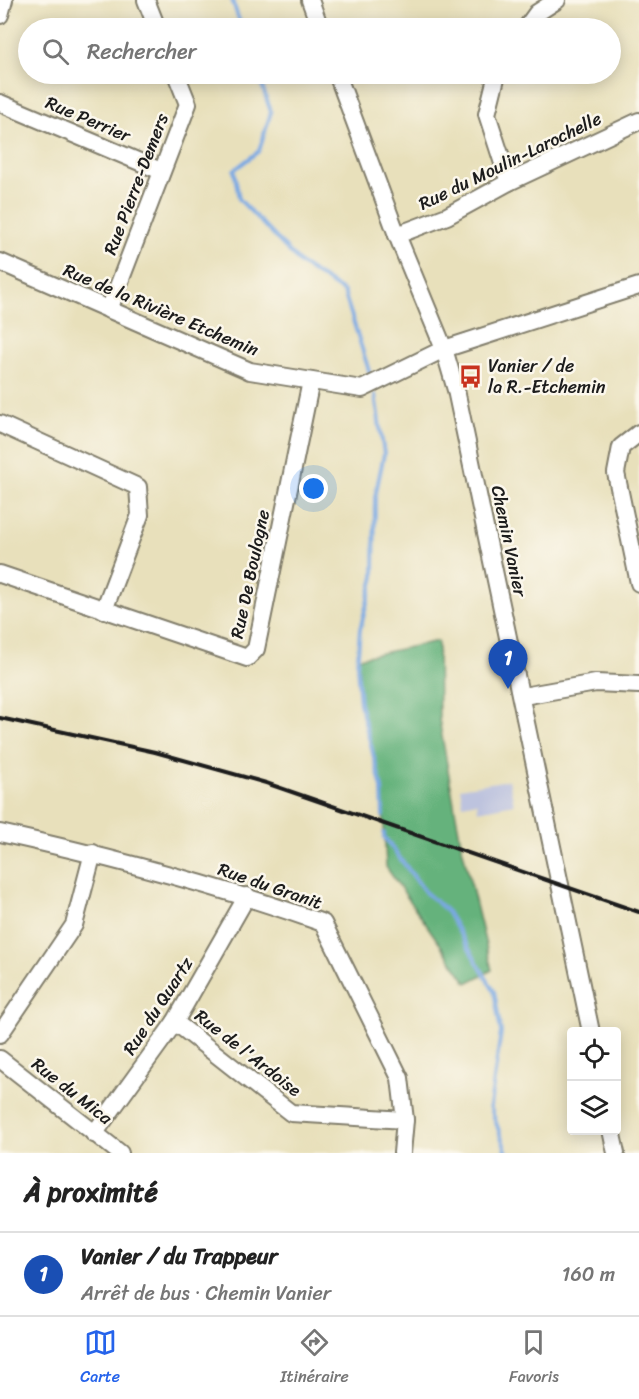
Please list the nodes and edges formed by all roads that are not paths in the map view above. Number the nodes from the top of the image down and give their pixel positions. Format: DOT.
graph roads {
  1 [pos="4,0"];
  2 [pos="146,0"];
  3 [pos="310,0"];
  4 [pos="557,0"];
  5 [pos="0,15"];
  6 [pos="153,18"];
  7 [pos="316,18"];
  8 [pos="533,18"];
  9 [pos="180,84"];
  10 [pos="341,84"];
  11 [pos="494,84"];
  12 [pos="0,103"];
  13 [pos="639,121"];
  14 [pos="161,171"];
  15 [pos="509,182"];
  16 [pos="397,235"];
  17 [pos="0,262"];
  18 [pos="639,286"];
  19 [pos="109,310"];
  20 [pos="444,349"];
  21 [pos="311,381"];
  22 [pos="0,424"];
  23 [pos="639,433"];
  24 [pos="0,574"];
  25 [pos="639,583"];
  26 [pos="104,610"];
  27 [pos="639,685"];
  28 [pos="523,696"];
  29 [pos="0,832"];
  30 [pos="93,853"];
  31 [pos="247,896"];
  32 [pos="175,1022"];
  33 [pos="590,1027"];
  34 [pos="0,1034"];
  35 [pos="0,1059"];
  36 [pos="405,1120"];
  37 [pos="94,1134"];
  38 [pos="612,1135"];
  39 [pos="120,1153"];
  40 [pos="402,1153"];
  41 [pos="616,1153"];
  1 -- 5 [label="street"];
  2 -- 6 [label="street"];
  3 -- 7 [label="street"];
  4 -- 8 [label="street"];
  9 -- 14 [label="street, Rue Pierre-Demers"];
  10 -- 16 [label="street, Chemin Vanier"];
  11 -- 15 [label="street"];
  12 -- 14 [label="street, Rue Perrier"];
  13 -- 15 [label="street, Rue du Moulin-Larochelle"];
  14 -- 19 [label="street, Rue Pierre-Demers"];
  15 -- 16 [label="street, Rue du Moulin-Larochelle"];
  16 -- 20 [label="street, Chemin Vanier"];
  17 -- 19 [label="street, Rue de la Rivière Etchemin"];
  18 -- 20 [label="street, Rue de la Rivière Etchemin"];
  19 -- 21 [label="street, Rue de la Rivière Etchemin"];
  20 -- 21 [label="street, Rue de la Rivière Etchemin"];
  20 -- 28 [label="street, Chemin Vanier"];
  21 -- 26 [label="street, Rue De Boulogne"];
  22 -- 26 [label="street"];
  23 -- 25 [label="street"];
  24 -- 26 [label="street, Rue De Boulogne"];
  27 -- 28 [label="street"];
  28 -- 33 [label="street, Chemin Vanier"];
  29 -- 30 [label="street, Rue du Granit"];
  30 -- 31 [label="street, Rue du Granit"];
  30 -- 34 [label="street"];
  31 -- 32 [label="street, Rue du Quartz"];
  31 -- 36 [label="street, Rue du Granit"];
  32 -- 36 [label="street, Rue de l'Ardoise"];
  32 -- 37 [label="street, Rue du Quartz"];
  35 -- 37 [label="street, Rue du Mica"];
  36 -- 40 [label="street, Rue du Granit"];
  37 -- 39 [label="street, Rue du Mica"];
  38 -- 41 [label="street"];
}
